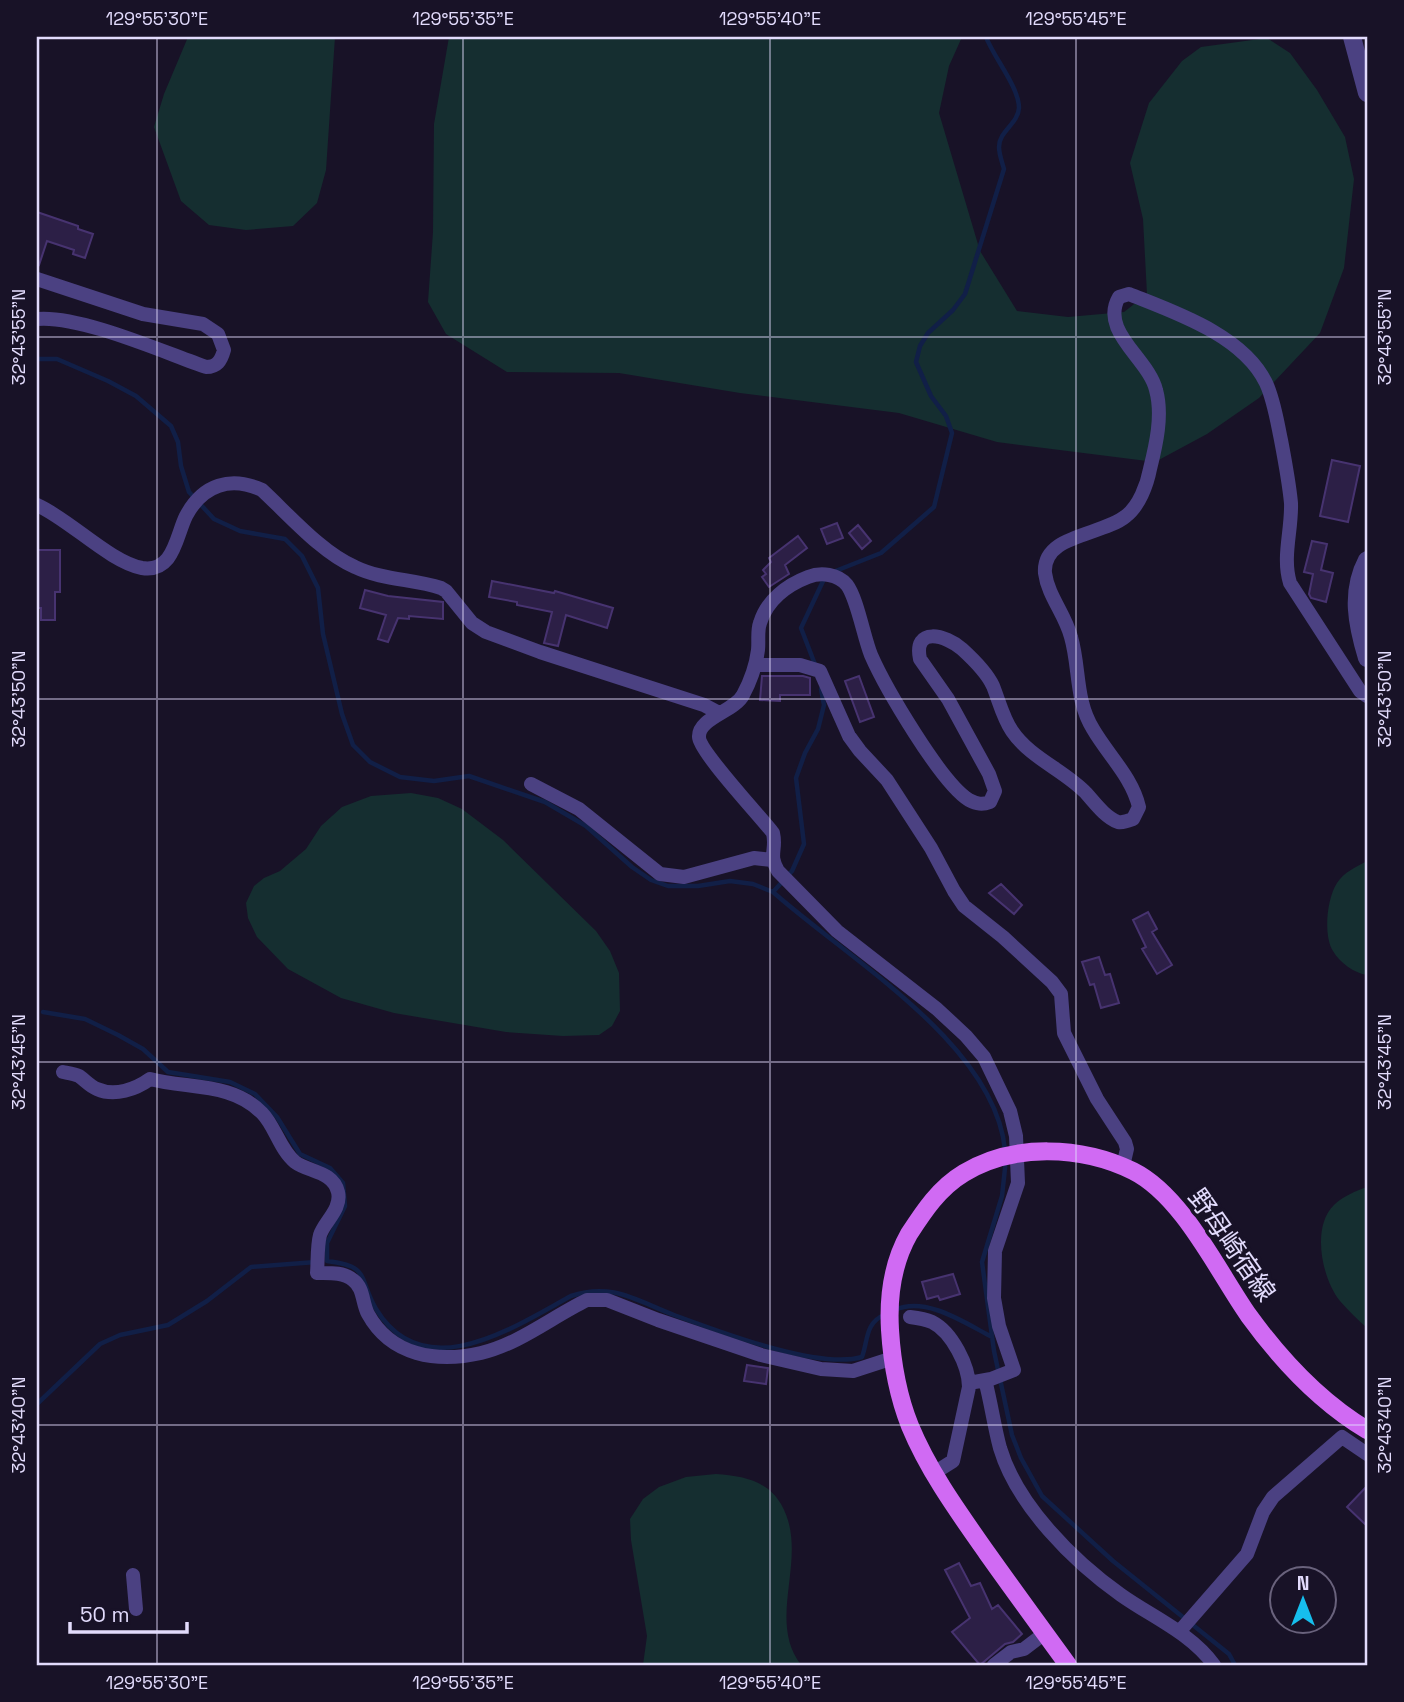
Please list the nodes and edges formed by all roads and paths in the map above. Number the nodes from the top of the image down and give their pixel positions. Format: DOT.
graph roads {
  1 [pos="1352,37"];
  2 [pos="1367,93"];
  3 [pos="37,279"];
  4 [pos="37,319"];
  5 [pos="37,505"];
  6 [pos="1367,560"];
  7 [pos="1367,658"];
  8 [pos="756,664"];
  9 [pos="1367,696"];
  10 [pos="719,713"];
  11 [pos="531,784"];
  12 [pos="775,865"];
  13 [pos="63,1072"];
  14 [pos="1123,1166"];
  15 [pos="910,1317"];
  16 [pos="893,1358"];
  17 [pos="988,1380"];
  18 [pos="969,1383"];
  19 [pos="1367,1430"];
  20 [pos="1367,1454"];
  21 [pos="933,1473"];
  22 [pos="133,1575"];
  23 [pos="136,1609"];
  24 [pos="1179,1632"];
  25 [pos="1045,1633"];
  26 [pos="994,1665"];
  27 [pos="1068,1665"];
  28 [pos="1214,1665"];
  1 -- 2 [label="street"];
  3 -- 4 [label="street"];
  5 -- 10 [label="street"];
  6 -- 7 [label="street"];
  8 -- 9 [label="street"];
  8 -- 10 [label="street"];
  8 -- 14 [label="street"];
  10 -- 12 [label="street"];
  11 -- 12 [label="street"];
  12 -- 17 [label="street"];
  13 -- 16 [label="street"];
  14 -- 16 [label="main road, 野母崎宿線"];
  14 -- 19 [label="main road, 野母崎宿線"];
  15 -- 18 [label="street"];
  16 -- 21 [label="main road, 野母崎宿線"];
  17 -- 18 [label="street"];
  17 -- 24 [label="street"];
  18 -- 21 [label="street"];
  20 -- 24 [label="street"];
  21 -- 25 [label="main road, 野母崎宿線"];
  22 -- 23 [label="street"];
  24 -- 28 [label="street"];
  25 -- 26 [label="street"];
  25 -- 27 [label="main road, 野母崎宿線"];
}
